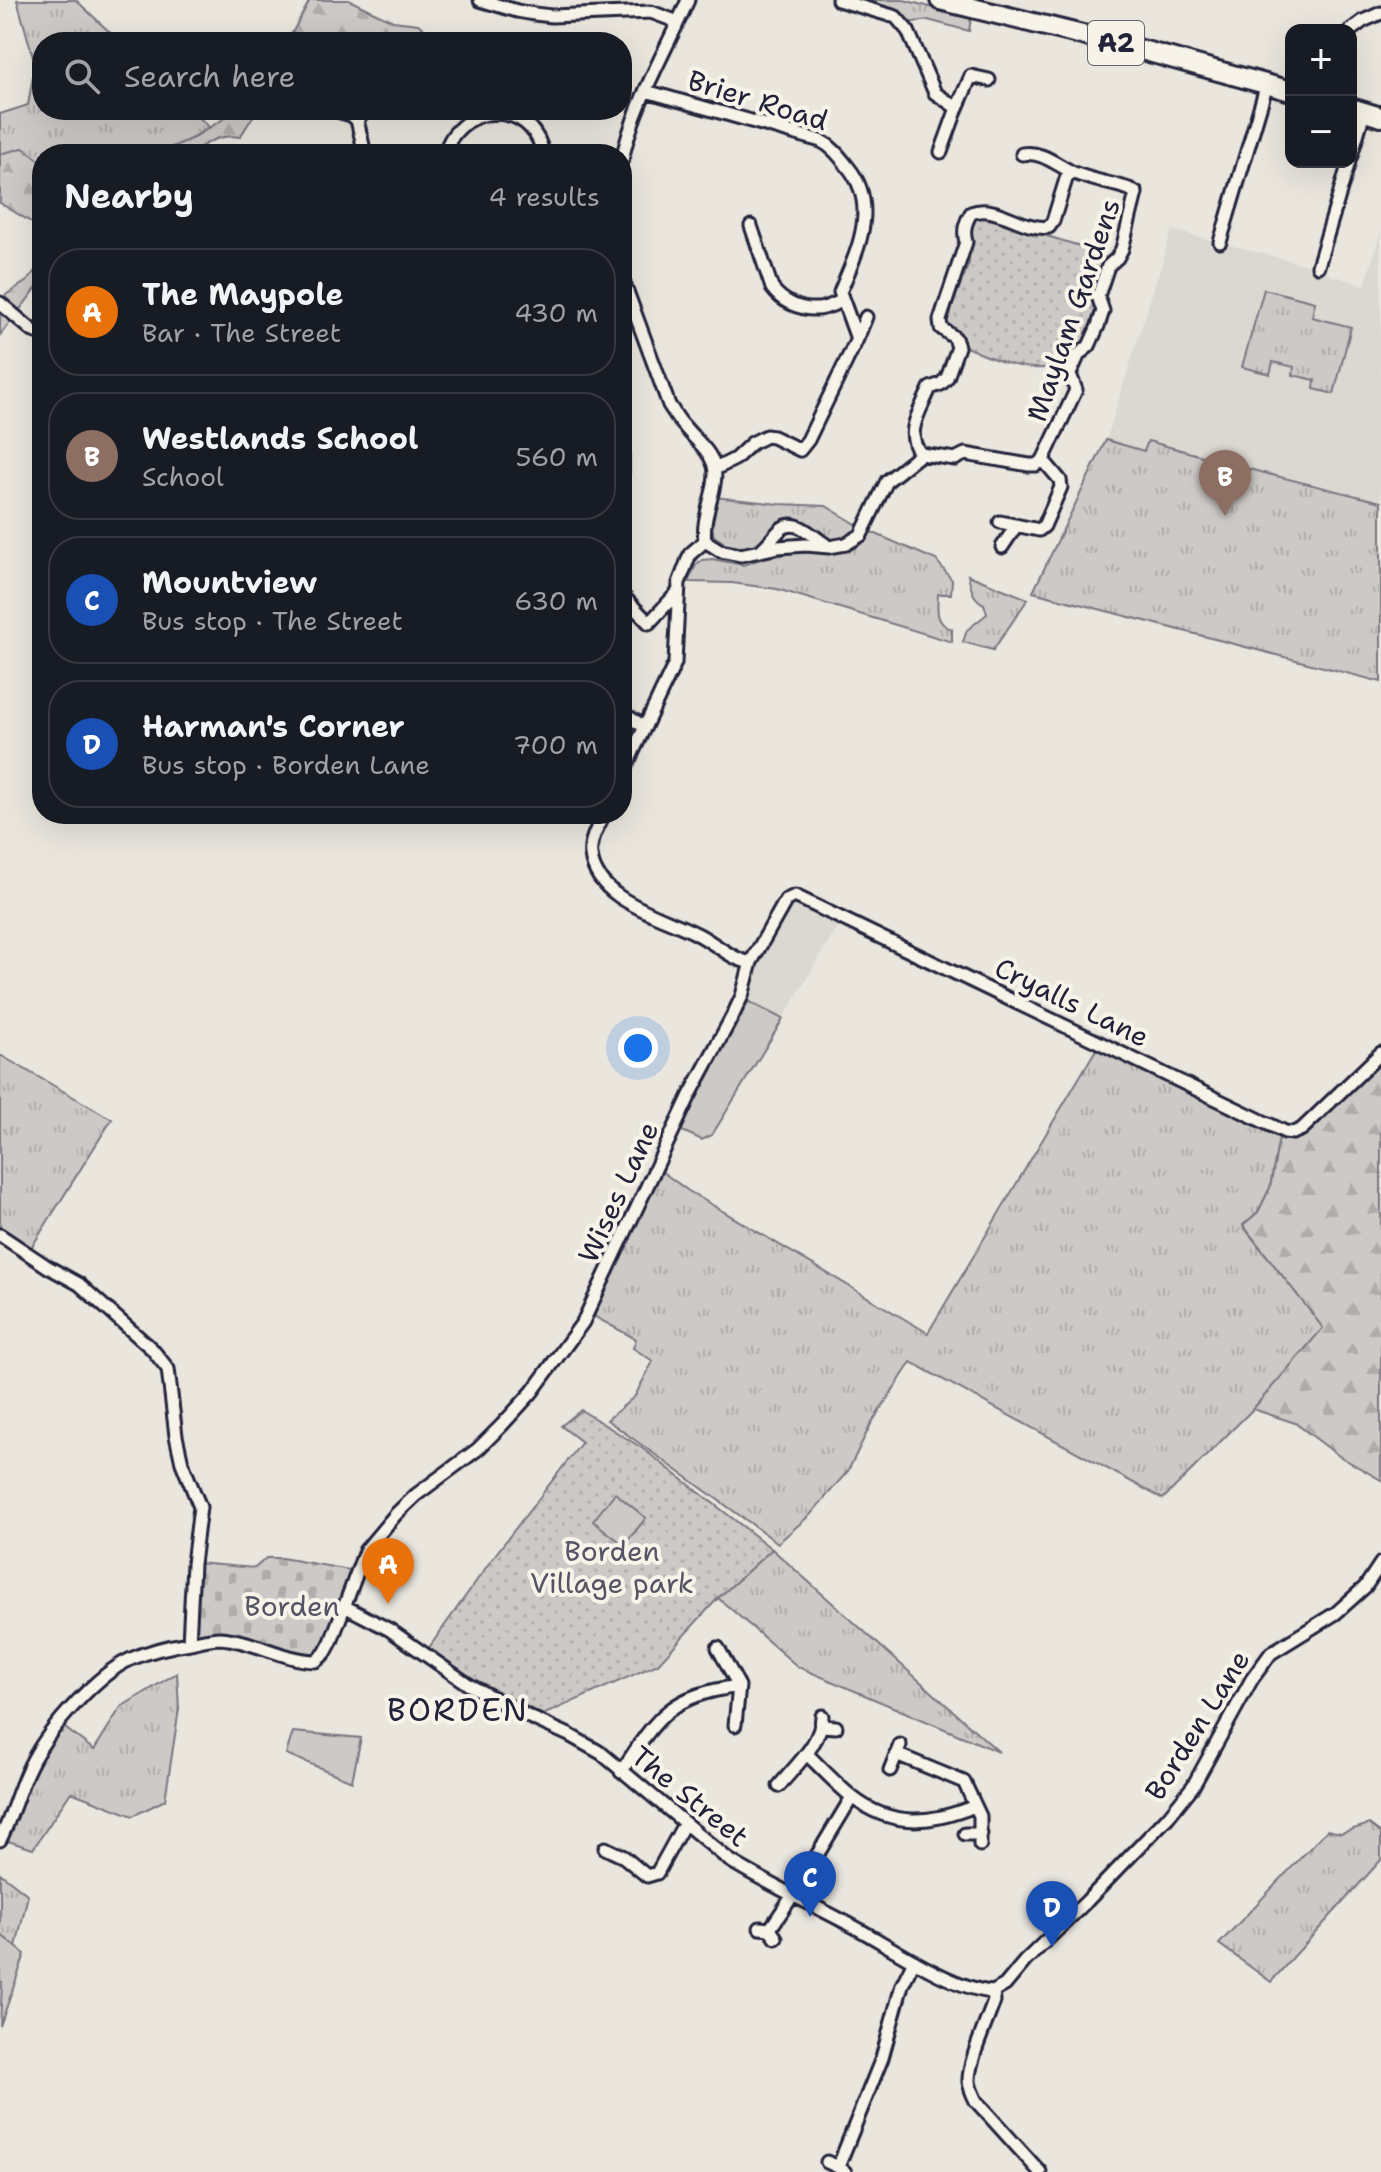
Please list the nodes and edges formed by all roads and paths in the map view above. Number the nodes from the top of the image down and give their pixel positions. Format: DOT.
graph roads {
  1 [pos="480,0"];
  2 [pos="688,0"];
  3 [pos="838,0"];
  4 [pos="940,0"];
  5 [pos="1381,13"];
  6 [pos="678,22"];
  7 [pos="1357,26"];
  8 [pos="989,80"];
  9 [pos="1267,84"];
  10 [pos="1285,89"];
  11 [pos="646,91"];
  12 [pos="957,108"];
  13 [pos="1365,112"];
  14 [pos="362,120"];
  15 [pos="471,120"];
  16 [pos="520,120"];
  17 [pos="1357,137"];
  18 [pos="364,144"];
  19 [pos="448,144"];
  20 [pos="540,144"];
  21 [pos="625,144"];
  22 [pos="941,152"];
  23 [pos="1025,158"];
  24 [pos="1347,168"];
  25 [pos="1073,173"];
  26 [pos="751,226"];
  27 [pos="1220,242"];
  28 [pos="1318,266"];
  29 [pos="842,301"];
  30 [pos="0,303"];
  31 [pos="632,306"];
  32 [pos="632,316"];
  33 [pos="636,317"];
  34 [pos="866,317"];
  35 [pos="32,330"];
  36 [pos="857,339"];
  37 [pos="921,454"];
  38 [pos="1043,460"];
  39 [pos="715,469"];
  40 [pos="1000,522"];
  41 [pos="1016,526"];
  42 [pos="705,541"];
  43 [pos="829,547"];
  44 [pos="1002,547"];
  45 [pos="758,551"];
  46 [pos="678,592"];
  47 [pos="632,605"];
  48 [pos="632,719"];
  49 [pos="645,727"];
  50 [pos="632,754"];
  51 [pos="599,824"];
  52 [pos="751,962"];
  53 [pos="1381,1053"];
  54 [pos="0,1235"];
  55 [pos="1381,1563"];
  56 [pos="351,1591"];
  57 [pos="346,1607"];
  58 [pos="367,1619"];
  59 [pos="189,1643"];
  60 [pos="718,1648"];
  61 [pos="739,1686"];
  62 [pos="735,1725"];
  63 [pos="836,1727"];
  64 [pos="807,1754"];
  65 [pos="890,1770"];
  66 [pos="621,1772"];
  67 [pos="779,1787"];
  68 [pos="852,1797"];
  69 [pos="975,1806"];
  70 [pos="684,1824"];
  71 [pos="965,1834"];
  72 [pos="0,1840"];
  73 [pos="605,1848"];
  74 [pos="793,1895"];
  75 [pos="768,1932"];
  76 [pos="914,1961"];
  77 [pos="993,1992"];
  78 [pos="837,2167"];
  79 [pos="1040,2172"];
  1 -- 6 [label="street"];
  2 -- 6 [label="street"];
  3 -- 12 [label="street"];
  4 -- 9 [label="main road, A2"];
  5 -- 7 [label="street"];
  6 -- 11 [label="street"];
  8 -- 12 [label="street"];
  9 -- 10 [label="main road, A2"];
  9 -- 27 [label="street"];
  11 -- 21 [label="street"];
  11 -- 29 [label="street, Brier Road"];
  12 -- 22 [label="street"];
  13 -- 17 [label="street"];
  14 -- 18 [label="street"];
  15 -- 19 [label="street"];
  16 -- 20 [label="street"];
  23 -- 25 [label="street"];
  24 -- 28 [label="street"];
  25 -- 37 [label="street, Maylam Gardens"];
  25 -- 38 [label="street, Maylam Gardens"];
  26 -- 29 [label="street"];
  29 -- 36 [label="street"];
  30 -- 35 [label="street"];
  31 -- 33 [label="street"];
  32 -- 33 [label="street"];
  33 -- 39 [label="street"];
  34 -- 36 [label="street"];
  36 -- 39 [label="street"];
  37 -- 38 [label="street, Maylam Gardens"];
  37 -- 43 [label="street"];
  38 -- 41 [label="street"];
  39 -- 42 [label="street"];
  40 -- 41 [label="street"];
  41 -- 44 [label="street"];
  42 -- 45 [label="street"];
  42 -- 46 [label="street"];
  43 -- 45 [label="street"];
  43 -- 45 [label="street"];
  46 -- 47 [label="street"];
  46 -- 49 [label="street"];
  48 -- 49 [label="street"];
  49 -- 50 [label="street"];
  51 -- 52 [label="street"];
  52 -- 53 [label="street, Cryalls Lane"];
  52 -- 56 [label="street, Wises Lane"];
  54 -- 59 [label="street"];
  55 -- 77 [label="street, Borden Lane"];
  56 -- 57 [label="street, Wises Lane"];
  56 -- 58 [label="street"];
  57 -- 58 [label="street, The Street"];
  57 -- 59 [label="street, Wises Lane"];
  58 -- 66 [label="street, The Street"];
  59 -- 72 [label="street"];
  60 -- 61 [label="street"];
  61 -- 62 [label="street"];
  61 -- 66 [label="street"];
  63 -- 64 [label="street"];
  64 -- 67 [label="street"];
  64 -- 68 [label="street"];
  65 -- 69 [label="street"];
  66 -- 70 [label="street, The Street"];
  68 -- 69 [label="street"];
  68 -- 74 [label="street"];
  69 -- 71 [label="street"];
  70 -- 73 [label="street"];
  70 -- 74 [label="street, The Street"];
  74 -- 75 [label="street"];
  74 -- 76 [label="street, The Street"];
  76 -- 77 [label="street, The Street"];
  76 -- 78 [label="street"];
  77 -- 79 [label="street"];
}
